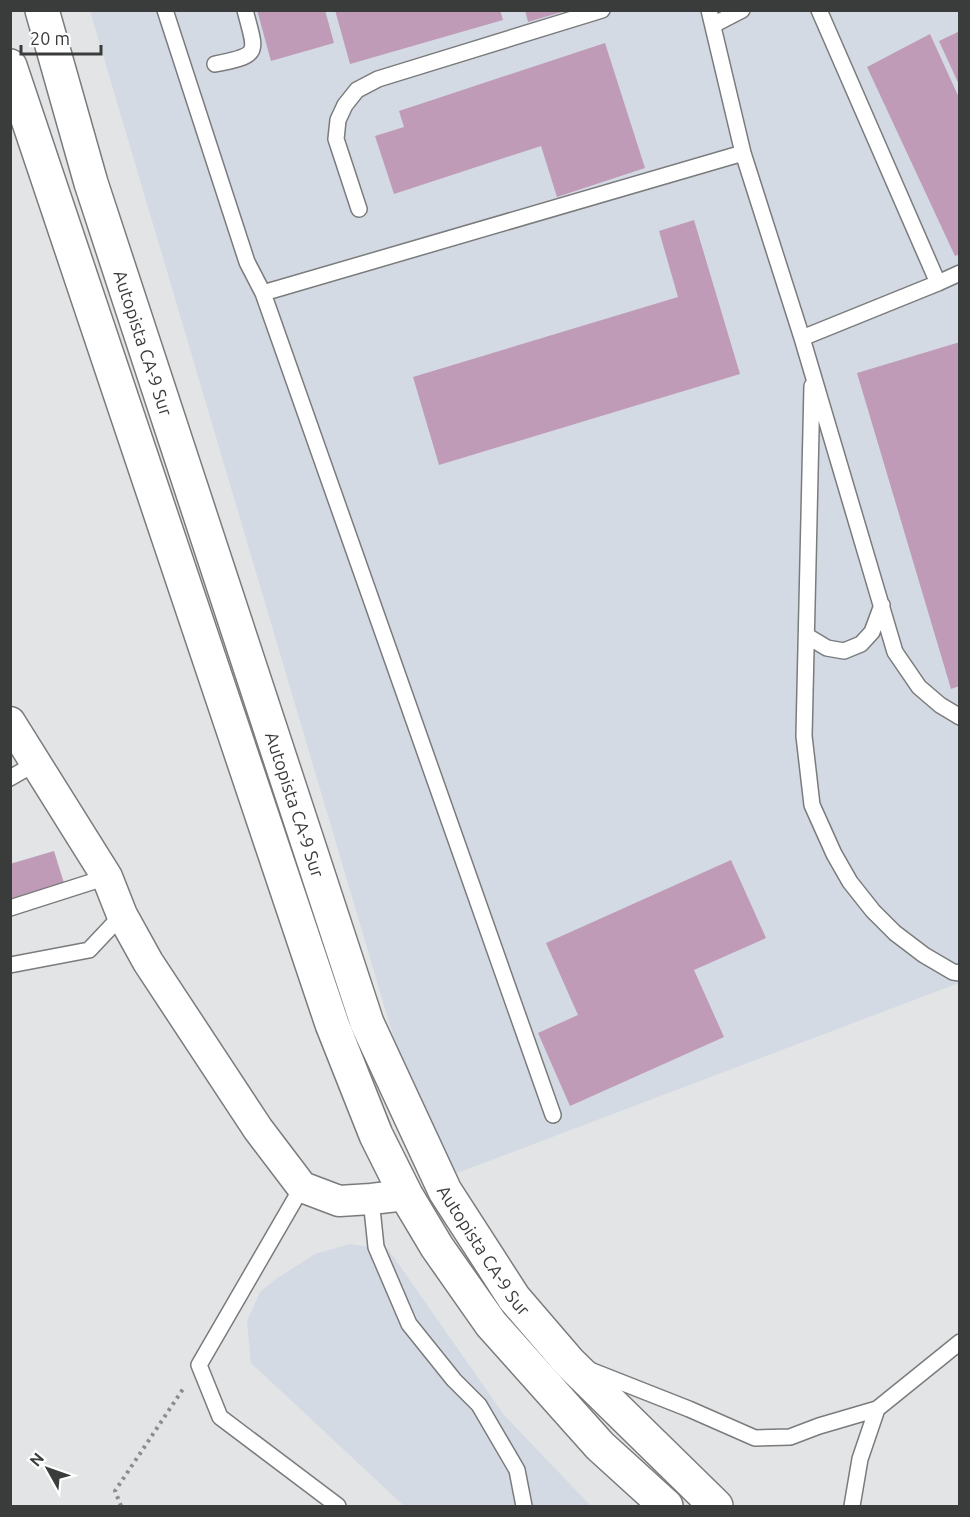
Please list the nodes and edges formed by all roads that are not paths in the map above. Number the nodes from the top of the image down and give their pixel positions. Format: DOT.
graph roads {
  1 [pos="42,10"];
  2 [pos="165,10"];
  3 [pos="244,10"];
  4 [pos="602,10"];
  5 [pos="742,10"];
  6 [pos="819,10"];
  7 [pos="711,18"];
  8 [pos="215,64"];
  9 [pos="10,66"];
  10 [pos="743,153"];
  11 [pos="359,209"];
  12 [pos="960,273"];
  13 [pos="938,283"];
  14 [pos="263,293"];
  15 [pos="802,338"];
  16 [pos="812,371"];
  17 [pos="882,605"];
  18 [pos="807,636"];
  19 [pos="960,717"];
  20 [pos="10,722"];
  21 [pos="36,763"];
  22 [pos="10,778"];
  23 [pos="107,876"];
  24 [pos="10,908"];
  25 [pos="122,915"];
  26 [pos="10,965"];
  27 [pos="960,973"];
  28 [pos="553,1115"];
  29 [pos="302,1187"];
  30 [pos="406,1195"];
  31 [pos="371,1199"];
  32 [pos="960,1342"];
  33 [pos="569,1362"];
  34 [pos="877,1408"];
  35 [pos="338,1506"];
  36 [pos="524,1506"];
  37 [pos="666,1506"];
  38 [pos="716,1506"];
  39 [pos="852,1506"];
  1 -- 33 [label="highway, Autopista CA-9 Sur"];
  2 -- 14 [label="lane"];
  3 -- 8 [label="lane"];
  4 -- 11 [label="lane"];
  5 -- 7 [label="lane"];
  6 -- 13 [label="lane"];
  7 -- 10 [label="lane"];
  9 -- 30 [label="highway, Autopista CA-9 Sur"];
  10 -- 14 [label="lane"];
  10 -- 15 [label="lane"];
  12 -- 13 [label="lane"];
  13 -- 15 [label="lane"];
  14 -- 28 [label="lane"];
  15 -- 16 [label="lane"];
  16 -- 17 [label="lane"];
  16 -- 18 [label="lane"];
  17 -- 18 [label="lane"];
  17 -- 19 [label="lane"];
  18 -- 27 [label="lane"];
  20 -- 21 [label="street"];
  21 -- 22 [label="lane"];
  21 -- 23 [label="street"];
  23 -- 24 [label="lane"];
  23 -- 25 [label="street"];
  25 -- 26 [label="lane"];
  25 -- 29 [label="street"];
  29 -- 31 [label="street"];
  29 -- 35 [label="lane"];
  30 -- 31 [label="street"];
  30 -- 37 [label="highway, Autopista CA-9 Sur"];
  31 -- 36 [label="lane"];
  32 -- 34 [label="lane"];
  33 -- 34 [label="lane"];
  33 -- 38 [label="highway, Autopista CA-9 Sur"];
  34 -- 39 [label="lane"];
}
